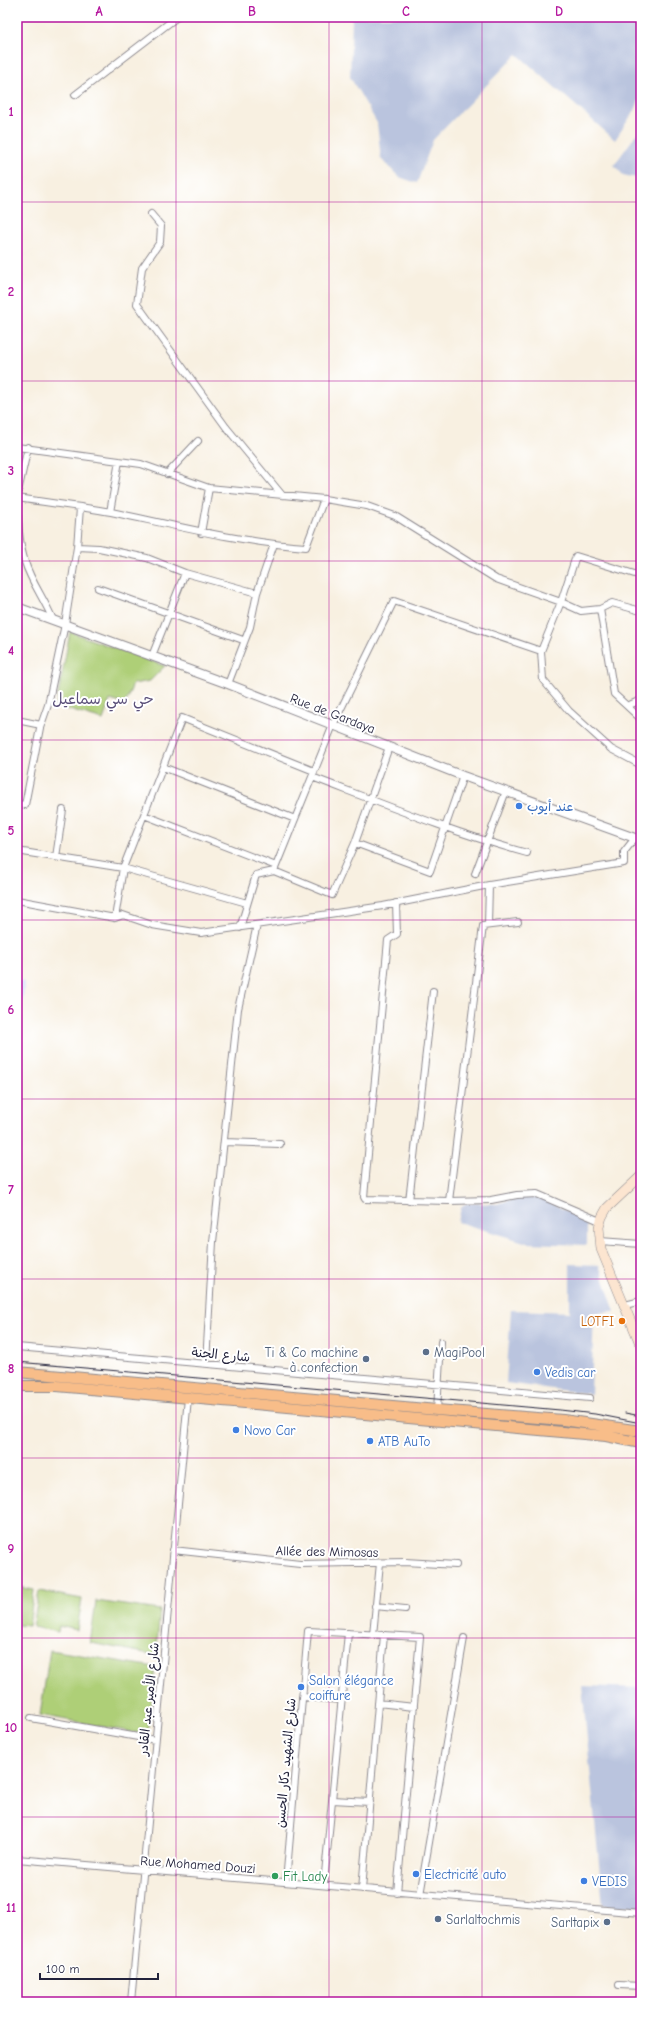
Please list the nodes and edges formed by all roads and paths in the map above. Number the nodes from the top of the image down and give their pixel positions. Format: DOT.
graph roads {
  1 [pos="177,17"];
  2 [pos="75,95"];
  3 [pos="151,214"];
  4 [pos="198,441"];
  5 [pos="17,447"];
  6 [pos="28,447"];
  7 [pos="119,461"];
  8 [pos="167,474"];
  9 [pos="209,488"];
  10 [pos="282,495"];
  11 [pos="17,497"];
  12 [pos="324,499"];
  13 [pos="17,503"];
  14 [pos="80,508"];
  15 [pos="110,512"];
  16 [pos="201,532"];
  17 [pos="274,544"];
  18 [pos="76,547"];
  19 [pos="185,573"];
  20 [pos="641,576"];
  21 [pos="98,588"];
  22 [pos="257,593"];
  23 [pos="561,602"];
  24 [pos="17,607"];
  25 [pos="600,609"];
  26 [pos="641,611"];
  27 [pos="168,614"];
  28 [pos="53,620"];
  29 [pos="65,624"];
  30 [pos="243,640"];
  31 [pos="540,651"];
  32 [pos="152,656"];
  33 [pos="228,684"];
  34 [pos="641,700"];
  35 [pos="627,706"];
  36 [pos="641,719"];
  37 [pos="17,720"];
  38 [pos="41,725"];
  39 [pos="333,725"];
  40 [pos="389,747"];
  41 [pos="641,765"];
  42 [pos="163,767"];
  43 [pos="313,774"];
  44 [pos="463,776"];
  45 [pos="506,791"];
  46 [pos="370,799"];
  47 [pos="17,804"];
  48 [pos="63,810"];
  49 [pos="144,815"];
  50 [pos="295,819"];
  51 [pos="445,828"];
  52 [pos="638,838"];
  53 [pos="355,843"];
  54 [pos="487,843"];
  55 [pos="17,851"];
  56 [pos="527,853"];
  57 [pos="56,857"];
  58 [pos="123,868"];
  59 [pos="275,869"];
  60 [pos="475,874"];
  61 [pos="489,885"];
  62 [pos="17,900"];
  63 [pos="247,903"];
  64 [pos="396,903"];
  65 [pos="115,918"];
  66 [pos="518,922"];
  67 [pos="257,925"];
  68 [pos="488,925"];
  69 [pos="240,928"];
  70 [pos="433,991"];
  71 [pos="224,1142"];
  72 [pos="280,1144"];
  73 [pos="640,1179"];
  74 [pos="409,1201"];
  75 [pos="449,1201"];
  76 [pos="600,1221"];
  77 [pos="600,1241"];
  78 [pos="641,1244"];
  79 [pos="641,1301"];
  80 [pos="624,1305"];
  81 [pos="441,1342"];
  82 [pos="641,1346"];
  83 [pos="17,1347"];
  84 [pos="206,1363"];
  85 [pos="17,1372"];
  86 [pos="439,1385"];
  87 [pos="17,1386"];
  88 [pos="188,1398"];
  89 [pos="590,1398"];
  90 [pos="437,1410"];
  91 [pos="641,1431"];
  92 [pos="641,1443"];
  93 [pos="173,1550"];
  94 [pos="380,1563"];
  95 [pos="456,1565"];
  96 [pos="375,1606"];
  97 [pos="405,1609"];
  98 [pos="348,1633"];
  99 [pos="373,1634"];
  100 [pos="384,1635"];
  101 [pos="464,1638"];
  102 [pos="302,1697"];
  103 [pos="342,1700"];
  104 [pos="378,1703"];
  105 [pos="414,1707"];
  106 [pos="31,1718"];
  107 [pos="155,1740"];
  108 [pos="332,1800"];
  109 [pos="370,1802"];
  110 [pos="17,1859"];
  111 [pos="142,1871"];
  112 [pos="286,1882"];
  113 [pos="324,1884"];
  114 [pos="362,1888"];
  115 [pos="397,1893"];
  116 [pos="420,1895"];
  117 [pos="641,1912"];
  118 [pos="618,1985"];
  119 [pos="641,1986"];
  120 [pos="131,2002"];
  1 -- 2 [label="street"];
  3 -- 10 [label="street"];
  4 -- 8 [label="street"];
  5 -- 6 [label="street"];
  6 -- 7 [label="street"];
  6 -- 11 [label="street"];
  7 -- 8 [label="street"];
  7 -- 15 [label="street"];
  8 -- 9 [label="street"];
  9 -- 10 [label="street"];
  9 -- 16 [label="street"];
  10 -- 12 [label="street"];
  11 -- 14 [label="street"];
  12 -- 17 [label="street"];
  12 -- 23 [label="street"];
  13 -- 28 [label="street"];
  14 -- 15 [label="street"];
  14 -- 18 [label="street"];
  15 -- 16 [label="street"];
  16 -- 17 [label="street"];
  17 -- 22 [label="street"];
  18 -- 19 [label="street"];
  18 -- 29 [label="street"];
  19 -- 22 [label="street"];
  19 -- 27 [label="street"];
  20 -- 23 [label="street"];
  21 -- 27 [label="street"];
  22 -- 30 [label="street"];
  23 -- 25 [label="street"];
  23 -- 31 [label="street"];
  24 -- 28 [label="street, Rue de Gardaya"];
  25 -- 26 [label="street"];
  25 -- 35 [label="street"];
  27 -- 30 [label="street"];
  27 -- 32 [label="street"];
  28 -- 29 [label="street, Rue de Gardaya"];
  29 -- 32 [label="street, Rue de Gardaya"];
  29 -- 38 [label="street"];
  30 -- 33 [label="street"];
  31 -- 39 [label="street"];
  31 -- 41 [label="street"];
  32 -- 33 [label="street, Rue de Gardaya"];
  33 -- 39 [label="street, Rue de Gardaya"];
  34 -- 35 [label="street"];
  35 -- 36 [label="street"];
  37 -- 38 [label="street"];
  38 -- 47 [label="street"];
  39 -- 40 [label="street, Rue de Gardaya"];
  39 -- 43 [label="street"];
  40 -- 44 [label="street, Rue de Gardaya"];
  40 -- 46 [label="street"];
  42 -- 43 [label="street"];
  42 -- 49 [label="street"];
  42 -- 50 [label="street"];
  43 -- 46 [label="street"];
  43 -- 50 [label="street"];
  44 -- 45 [label="street, Rue de Gardaya"];
  44 -- 51 [label="street"];
  45 -- 52 [label="street, Rue de Gardaya"];
  45 -- 54 [label="street"];
  46 -- 51 [label="street"];
  46 -- 53 [label="street"];
  48 -- 57 [label="street"];
  49 -- 58 [label="street"];
  49 -- 59 [label="street"];
  50 -- 59 [label="street"];
  51 -- 53 [label="street"];
  51 -- 54 [label="street"];
  52 -- 61 [label="street"];
  53 -- 59 [label="street"];
  54 -- 56 [label="street"];
  54 -- 60 [label="street"];
  55 -- 57 [label="street"];
  57 -- 58 [label="street"];
  58 -- 63 [label="street"];
  58 -- 65 [label="street"];
  59 -- 63 [label="street"];
  61 -- 64 [label="street"];
  61 -- 68 [label="street"];
  62 -- 65 [label="street"];
  63 -- 69 [label="street"];
  64 -- 67 [label="street"];
  64 -- 74 [label="street"];
  65 -- 69 [label="street"];
  66 -- 68 [label="street"];
  67 -- 69 [label="street"];
  67 -- 71 [label="street"];
  68 -- 75 [label="street"];
  70 -- 74 [label="street"];
  71 -- 72 [label="street"];
  71 -- 84 [label="street"];
  73 -- 76 [label="main road"];
  74 -- 75 [label="street"];
  75 -- 76 [label="street"];
  76 -- 77 [label="main road"];
  77 -- 78 [label="street"];
  77 -- 80 [label="main road"];
  79 -- 80 [label="street"];
  80 -- 82 [label="main road"];
  81 -- 86 [label="street"];
  83 -- 84 [label="street, شارع الجنة"];
  84 -- 86 [label="street, شارع الجنة"];
  85 -- 90 [label="main road"];
  86 -- 89 [label="street, شارع الجنة"];
  86 -- 90 [label="street"];
  87 -- 88 [label="main road"];
  88 -- 92 [label="main road"];
  88 -- 93 [label="street, شارع الأمير عبد القادر"];
  90 -- 91 [label="main road"];
  93 -- 94 [label="street, Allée des Mimosas"];
  93 -- 107 [label="street, شارع الأمير عبد القادر"];
  94 -- 95 [label="street, Allée des Mimosas"];
  94 -- 96 [label="street"];
  96 -- 97 [label="street"];
  96 -- 99 [label="street"];
  98 -- 99 [label="street, شارع الشهيد دكار الحسن"];
  98 -- 102 [label="street, شارع الشهيد دكار الحسن"];
  98 -- 103 [label="street"];
  99 -- 100 [label="street, شارع الشهيد دكار الحسن"];
  100 -- 104 [label="street"];
  100 -- 105 [label="street, شارع الشهيد دكار الحسن"];
  101 -- 116 [label="street"];
  102 -- 103 [label="street"];
  102 -- 112 [label="street, شارع الشهيد دكار الحسن"];
  103 -- 108 [label="street"];
  104 -- 105 [label="street"];
  104 -- 109 [label="street"];
  105 -- 115 [label="street, شارع الشهيد دكار الحسن"];
  106 -- 107 [label="street"];
  107 -- 111 [label="street, شارع الأمير عبد القادر"];
  108 -- 109 [label="street"];
  108 -- 113 [label="street"];
  109 -- 114 [label="street"];
  110 -- 111 [label="street, Rue Mohamed Douzi"];
  111 -- 112 [label="street, Rue Mohamed Douzi"];
  111 -- 120 [label="street, شارع الأمير عبد القادر"];
  112 -- 113 [label="street, Rue Mohamed Douzi"];
  113 -- 114 [label="street, Rue Mohamed Douzi"];
  114 -- 115 [label="street, Rue Mohamed Douzi"];
  115 -- 116 [label="street, Rue Mohamed Douzi"];
  116 -- 117 [label="street, Rue Mohamed Douzi"];
  118 -- 119 [label="street"];
}
